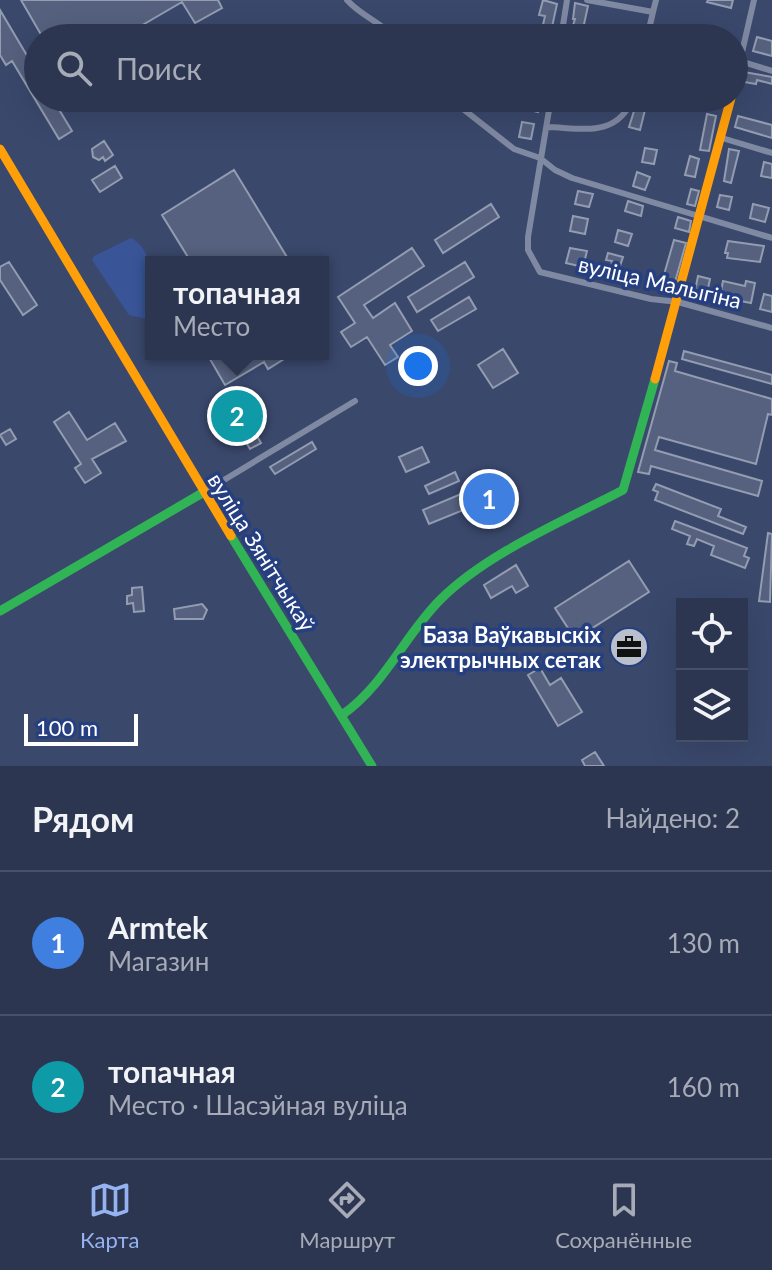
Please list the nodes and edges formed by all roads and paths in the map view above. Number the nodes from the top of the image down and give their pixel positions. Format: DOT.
graph roads {
  1 [pos="347,0"];
  2 [pos="567,0"];
  3 [pos="587,0"];
  4 [pos="656,0"];
  5 [pos="754,0"];
  6 [pos="653,12"];
  7 [pos="381,24"];
  8 [pos="563,24"];
  9 [pos="650,24"];
  10 [pos="748,26"];
  11 [pos="748,64"];
  12 [pos="772,71"];
  13 [pos="467,112"];
  14 [pos="549,112"];
  15 [pos="627,112"];
  16 [pos="728,112"];
  17 [pos="547,127"];
  18 [pos="722,138"];
  19 [pos="0,149"];
  20 [pos="772,153"];
  21 [pos="540,158"];
  22 [pos="702,217"];
  23 [pos="772,238"];
  24 [pos="678,302"];
  25 [pos="772,328"];
  26 [pos="355,401"];
  27 [pos="204,492"];
  28 [pos="0,611"];
  29 [pos="342,715"];
  30 [pos="372,766"];
  1 -- 7 [label="street"];
  2 -- 8 [label="street"];
  3 -- 6 [label="street"];
  4 -- 6 [label="street"];
  5 -- 10 [label="street"];
  6 -- 9 [label="street"];
  11 -- 12 [label="street"];
  13 -- 21 [label="street"];
  14 -- 17 [label="street"];
  15 -- 17 [label="street"];
  16 -- 18 [label="street"];
  17 -- 21 [label="street"];
  18 -- 20 [label="street"];
  18 -- 22 [label="street"];
  19 -- 27 [label="street, вуліца Зянітчыкаў"];
  21 -- 22 [label="street"];
  21 -- 24 [label="street, вуліца Малыгіна"];
  22 -- 23 [label="street"];
  22 -- 24 [label="street"];
  24 -- 25 [label="street, вуліца Малыгіна"];
  24 -- 29 [label="street"];
  26 -- 27 [label="street"];
  27 -- 28 [label="street"];
  27 -- 29 [label="street, вуліца Зянітчыкаў"];
  29 -- 30 [label="street, вуліца Зянітчыкаў"];
}
